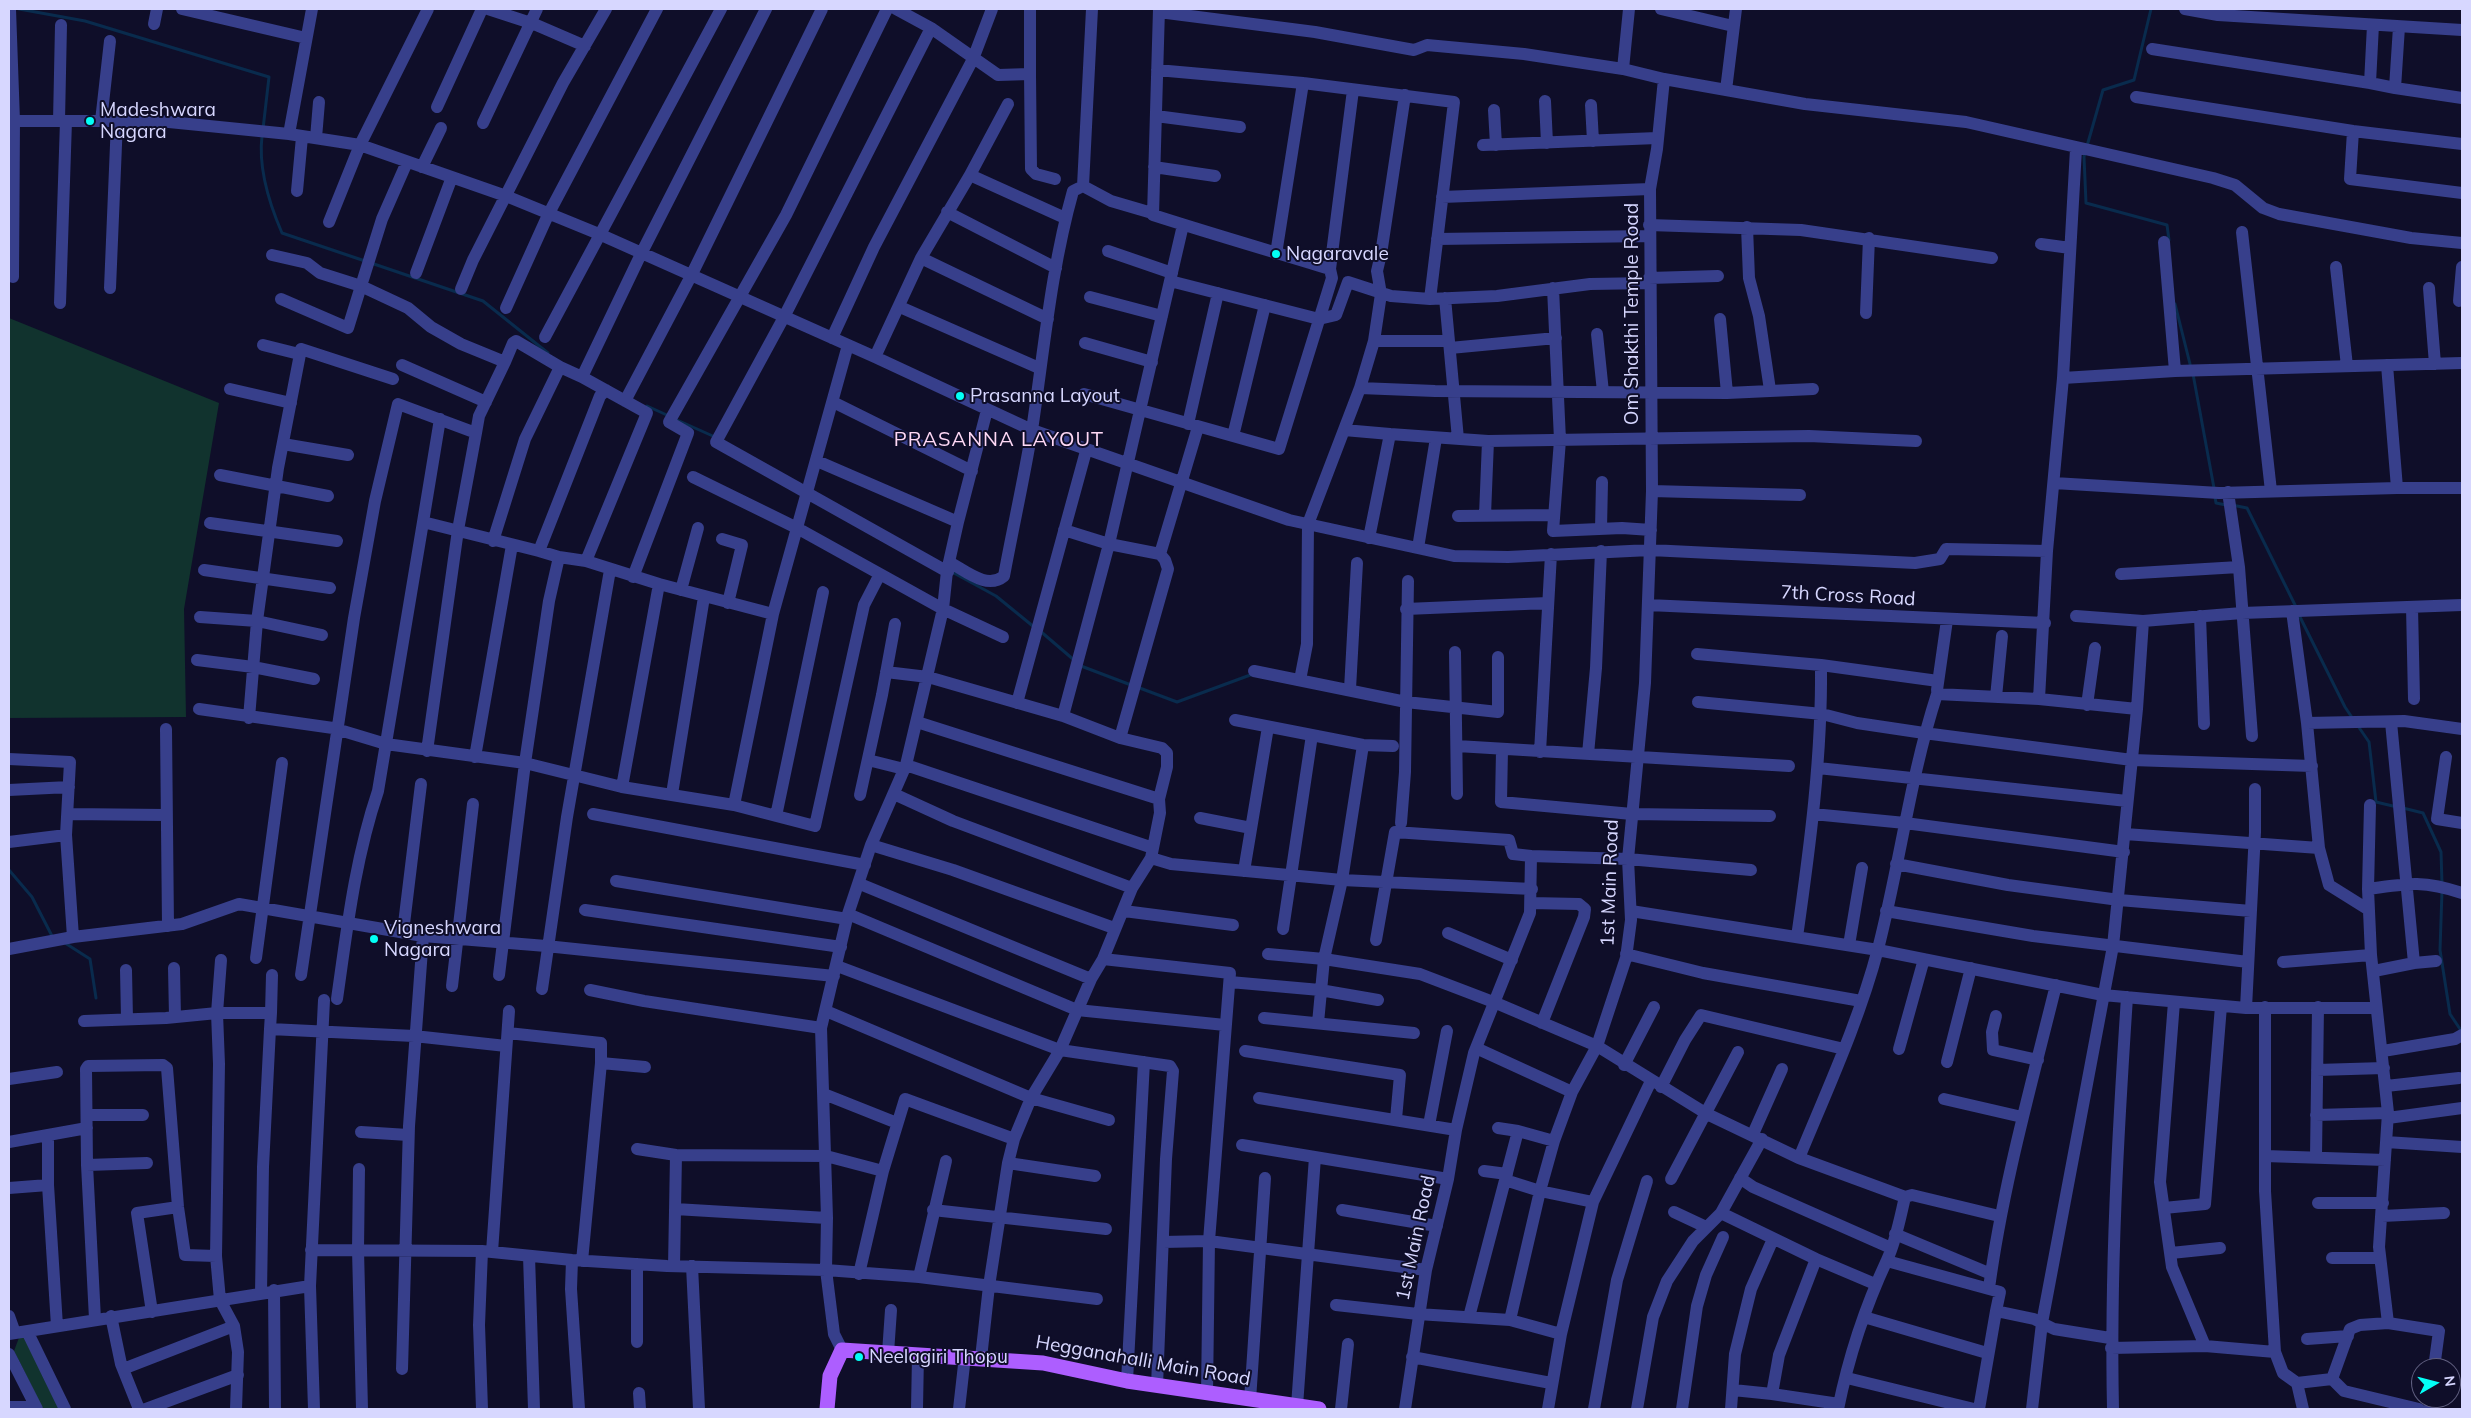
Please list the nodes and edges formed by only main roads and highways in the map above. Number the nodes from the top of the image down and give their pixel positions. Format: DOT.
graph roads {
  1 [pos="827,1409"];
  2 [pos="1319,1409"];
  1 -- 2 [label="main road, Hegganahalli Main Road"];
}
